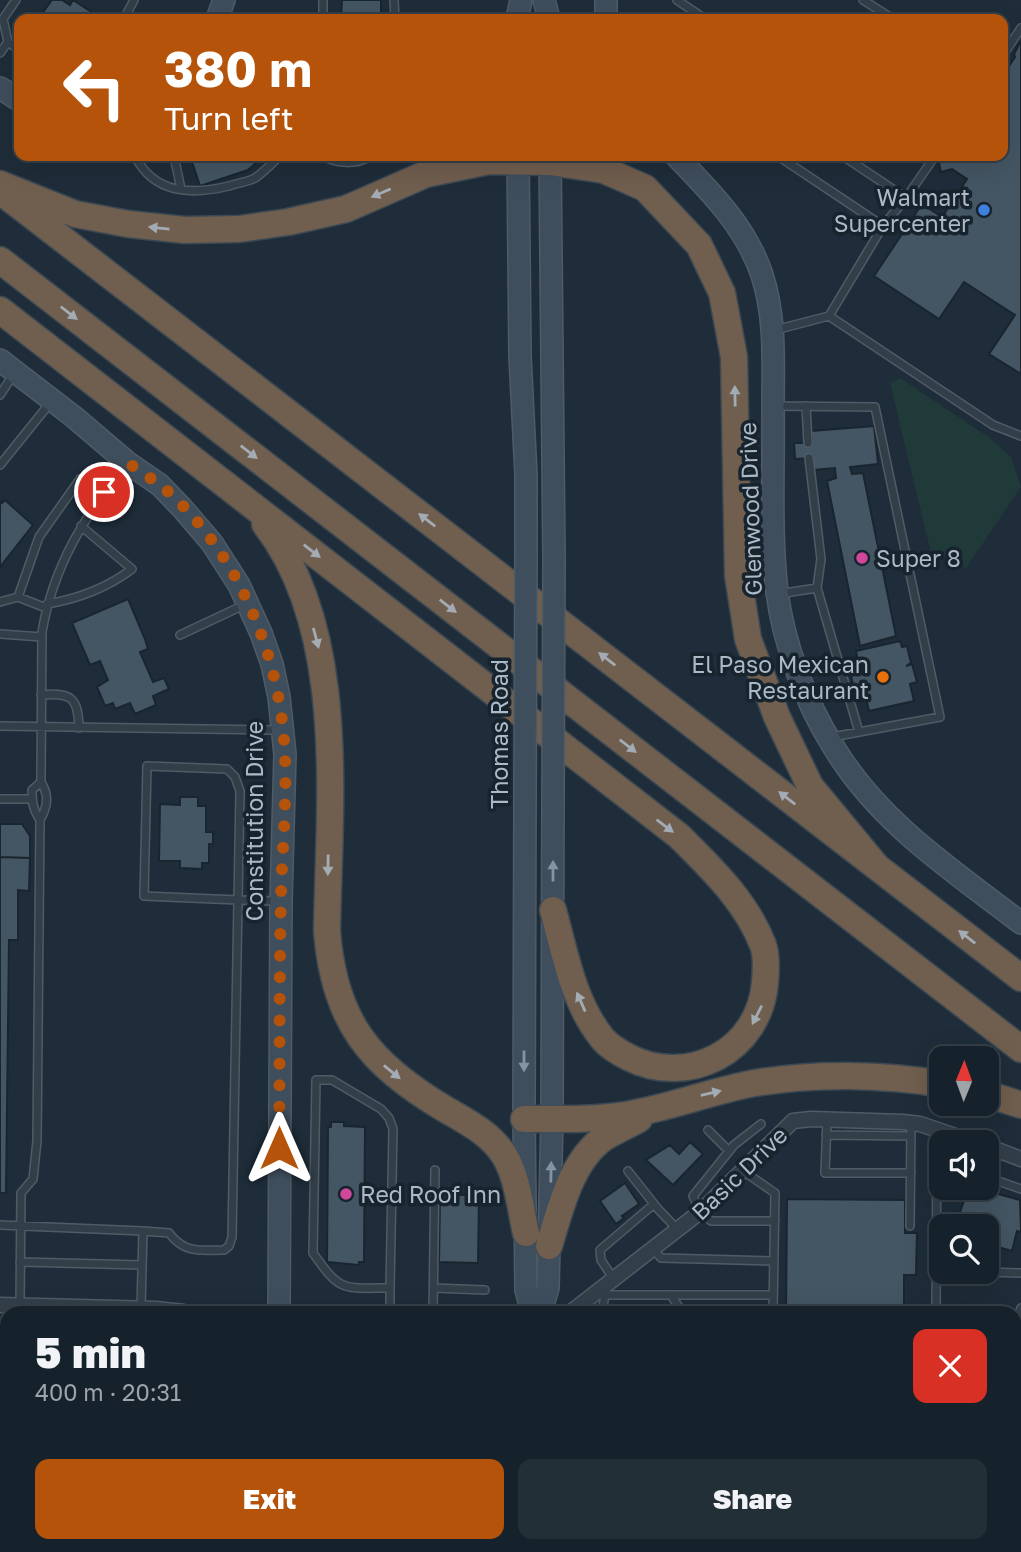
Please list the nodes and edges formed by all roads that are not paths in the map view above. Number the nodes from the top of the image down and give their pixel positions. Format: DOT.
graph roads {
  1 [pos="16,0"];
  2 [pos="677,0"];
  3 [pos="863,0"];
  4 [pos="698,14"];
  5 [pos="884,14"];
  6 [pos="1021,28"];
  7 [pos="8,42"];
  8 [pos="14,46"];
  9 [pos="1008,48"];
  10 [pos="0,53"];
  11 [pos="137,161"];
  12 [pos="175,161"];
  13 [pos="274,161"];
  14 [pos="336,161"];
  15 [pos="354,161"];
  16 [pos="449,161"];
  17 [pos="489,161"];
  18 [pos="518,161"];
  19 [pos="550,161"];
  20 [pos="560,161"];
  21 [pos="611,161"];
  22 [pos="681,161"];
  23 [pos="786,161"];
  24 [pos="850,161"];
  25 [pos="931,161"];
  26 [pos="426,174"];
  27 [pos="0,184"];
  28 [pos="645,188"];
  29 [pos="181,189"];
  30 [pos="0,191"];
  31 [pos="906,198"];
  32 [pos="883,226"];
  33 [pos="0,260"];
  34 [pos="0,310"];
  35 [pos="829,316"];
  36 [pos="773,330"];
  37 [pos="8,365"];
  38 [pos="0,394"];
  39 [pos="52,400"];
  40 [pos="773,406"];
  41 [pos="807,406"];
  42 [pos="1021,436"];
  43 [pos="808,443"];
  44 [pos="809,458"];
  45 [pos="128,463"];
  46 [pos="0,465"];
  47 [pos="103,493"];
  48 [pos="238,494"];
  49 [pos="81,526"];
  50 [pos="817,588"];
  51 [pos="778,594"];
  52 [pos="18,597"];
  53 [pos="0,602"];
  54 [pos="248,603"];
  55 [pos="47,606"];
  56 [pos="0,634"];
  57 [pos="180,635"];
  58 [pos="42,637"];
  59 [pos="41,695"];
  60 [pos="0,726"];
  61 [pos="41,727"];
  62 [pos="79,728"];
  63 [pos="283,730"];
  64 [pos="859,732"];
  65 [pos="828,738"];
  66 [pos="41,782"];
  67 [pos="0,799"];
  68 [pos="32,799"];
  69 [pos="40,820"];
  70 [pos="877,867"];
  71 [pos="238,900"];
  72 [pos="281,901"];
  73 [pos="553,909"];
  74 [pos="1021,923"];
  75 [pos="1021,978"];
  76 [pos="1021,1049"];
  77 [pos="929,1083"];
  78 [pos="999,1098"];
  79 [pos="1021,1105"];
  80 [pos="662,1106"];
  81 [pos="524,1119"];
  82 [pos="552,1119"];
  83 [pos="827,1119"];
  84 [pos="761,1124"];
  85 [pos="708,1130"];
  86 [pos="911,1130"];
  87 [pos="929,1130"];
  88 [pos="826,1135"];
  89 [pos="729,1151"];
  90 [pos="999,1151"];
  91 [pos="1021,1159"];
  92 [pos="435,1170"];
  93 [pos="628,1171"];
  94 [pos="743,1171"];
  95 [pos="911,1173"];
  96 [pos="999,1181"];
  97 [pos="1021,1189"];
  98 [pos="654,1204"];
  99 [pos="701,1212"];
  100 [pos="775,1222"];
  101 [pos="0,1224"];
  102 [pos="21,1225"];
  103 [pos="910,1226"];
  104 [pos="679,1230"];
  105 [pos="142,1231"];
  106 [pos="526,1233"];
  107 [pos="549,1246"];
  108 [pos="653,1249"];
  109 [pos="774,1261"];
  110 [pos="20,1262"];
  111 [pos="142,1265"];
  112 [pos="999,1272"];
  113 [pos="1021,1273"];
  114 [pos="938,1284"];
  115 [pos="607,1287"];
  116 [pos="390,1288"];
  117 [pos="434,1288"];
  118 [pos="485,1290"];
  119 [pos="671,1295"];
  120 [pos="773,1295"];
  121 [pos="0,1305"];
  122 [pos="20,1305"];
  123 [pos="60,1306"];
  124 [pos="141,1306"];
  125 [pos="279,1306"];
  126 [pos="390,1306"];
  127 [pos="433,1306"];
  128 [pos="530,1306"];
  129 [pos="543,1306"];
  130 [pos="580,1306"];
  131 [pos="603,1306"];
  132 [pos="678,1306"];
  133 [pos="773,1306"];
  134 [pos="936,1306"];
  1 -- 7 [label="lane"];
  2 -- 4 [label="lane"];
  3 -- 5 [label="lane"];
  6 -- 9 [label="lane"];
  7 -- 8 [label="lane"];
  7 -- 10 [label="lane"];
  11 -- 29 [label="lane"];
  12 -- 29 [label="lane"];
  13 -- 29 [label="lane"];
  14 -- 15 [label="lane"];
  16 -- 26 [label="highway"];
  17 -- 26 [label="highway"];
  18 -- 81 [label="main road, Thomas Road, one-way, bridge"];
  73 -- 19 [label="main road, one-way, bridge"];
  20 -- 28 [label="highway"];
  21 -- 28 [label="highway"];
  22 -- 36 [label="main road, Glenwood Drive"];
  23 -- 32 [label="lane"];
  24 -- 31 [label="lane"];
  25 -- 31 [label="lane"];
  26 -- 27 [label="highway, one-way"];
  70 -- 28 [label="highway, one-way"];
  70 -- 30 [label="highway, one-way"];
  31 -- 32 [label="lane"];
  32 -- 35 [label="lane"];
  33 -- 76 [label="highway, one-way"];
  34 -- 48 [label="highway"];
  35 -- 36 [label="lane"];
  35 -- 42 [label="lane"];
  36 -- 40 [label="main road, Glenwood Drive"];
  37 -- 38 [label="lane"];
  37 -- 39 [label="main road, Constitution Drive"];
  39 -- 45 [label="main road, Constitution Drive"];
  39 -- 46 [label="lane"];
  40 -- 41 [label="lane"];
  40 -- 51 [label="main road, Glenwood Drive"];
  41 -- 43 [label="lane"];
  41 -- 64 [label="lane"];
  44 -- 50 [label="lane"];
  45 -- 47 [label="lane"];
  45 -- 54 [label="main road, Constitution Drive"];
  47 -- 49 [label="lane"];
  47 -- 52 [label="lane"];
  48 -- 73 [label="highway, one-way"];
  48 -- 106 [label="highway, one-way"];
  49 -- 55 [label="lane"];
  49 -- 55 [label="lane"];
  50 -- 51 [label="lane"];
  50 -- 64 [label="lane"];
  51 -- 65 [label="main road, Glenwood Drive"];
  52 -- 53 [label="lane"];
  52 -- 55 [label="lane"];
  54 -- 57 [label="lane"];
  54 -- 63 [label="main road, Constitution Drive"];
  55 -- 58 [label="lane"];
  56 -- 58 [label="lane"];
  58 -- 59 [label="lane"];
  59 -- 61 [label="lane"];
  59 -- 62 [label="lane"];
  60 -- 61 [label="lane"];
  61 -- 62 [label="lane"];
  61 -- 66 [label="lane"];
  62 -- 63 [label="lane"];
  63 -- 72 [label="main road, Constitution Drive"];
  64 -- 65 [label="lane"];
  65 -- 74 [label="main road, Glenwood Drive"];
  66 -- 68 [label="lane"];
  66 -- 69 [label="lane"];
  67 -- 68 [label="lane"];
  68 -- 69 [label="lane"];
  69 -- 102 [label="lane"];
  75 -- 70 [label="highway, one-way"];
  71 -- 71 [label="lane"];
  71 -- 72 [label="lane"];
  71 -- 105 [label="lane"];
  72 -- 125 [label="main road, Constitution Drive"];
  73 -- 82 [label="main road"];
  80 -- 77 [label="highway, one-way"];
  78 -- 79 [label="highway"];
  80 -- 82 [label="highway"];
  80 -- 107 [label="highway"];
  81 -- 82 [label="highway"];
  81 -- 106 [label="main road, Thomas Road"];
  107 -- 82 [label="main road, one-way"];
  83 -- 86 [label="street, Basic Drive"];
  83 -- 88 [label="lane"];
  83 -- 94 [label="street, Basic Drive"];
  84 -- 89 [label="lane"];
  85 -- 89 [label="lane"];
  86 -- 87 [label="street, Basic Drive"];
  86 -- 88 [label="lane"];
  86 -- 95 [label="lane"];
  88 -- 95 [label="lane"];
  89 -- 99 [label="lane"];
  90 -- 91 [label="street"];
  92 -- 117 [label="lane"];
  93 -- 98 [label="lane"];
  94 -- 99 [label="street, Basic Drive"];
  94 -- 100 [label="lane"];
  95 -- 103 [label="lane"];
  96 -- 97 [label="lane"];
  98 -- 104 [label="lane"];
  98 -- 115 [label="lane"];
  99 -- 100 [label="lane"];
  99 -- 104 [label="street, Basic Drive"];
  100 -- 109 [label="lane"];
  101 -- 102 [label="lane"];
  102 -- 105 [label="lane"];
  102 -- 110 [label="lane"];
  104 -- 108 [label="street, Basic Drive"];
  105 -- 111 [label="lane"];
  106 -- 128 [label="main road, Thomas Road"];
  107 -- 129 [label="main road"];
  108 -- 109 [label="lane"];
  108 -- 115 [label="street, Basic Drive"];
  109 -- 120 [label="lane"];
  110 -- 111 [label="lane"];
  110 -- 122 [label="lane"];
  111 -- 124 [label="lane"];
  112 -- 113 [label="lane"];
  114 -- 134 [label="lane"];
  115 -- 119 [label="lane"];
  115 -- 130 [label="street, Basic Drive"];
  115 -- 131 [label="lane"];
  116 -- 116 [label="lane"];
  116 -- 126 [label="lane"];
  117 -- 118 [label="lane"];
  117 -- 127 [label="lane"];
  119 -- 120 [label="lane"];
  119 -- 132 [label="lane"];
  120 -- 133 [label="lane"];
  121 -- 122 [label="street"];
  122 -- 123 [label="street"];
}
